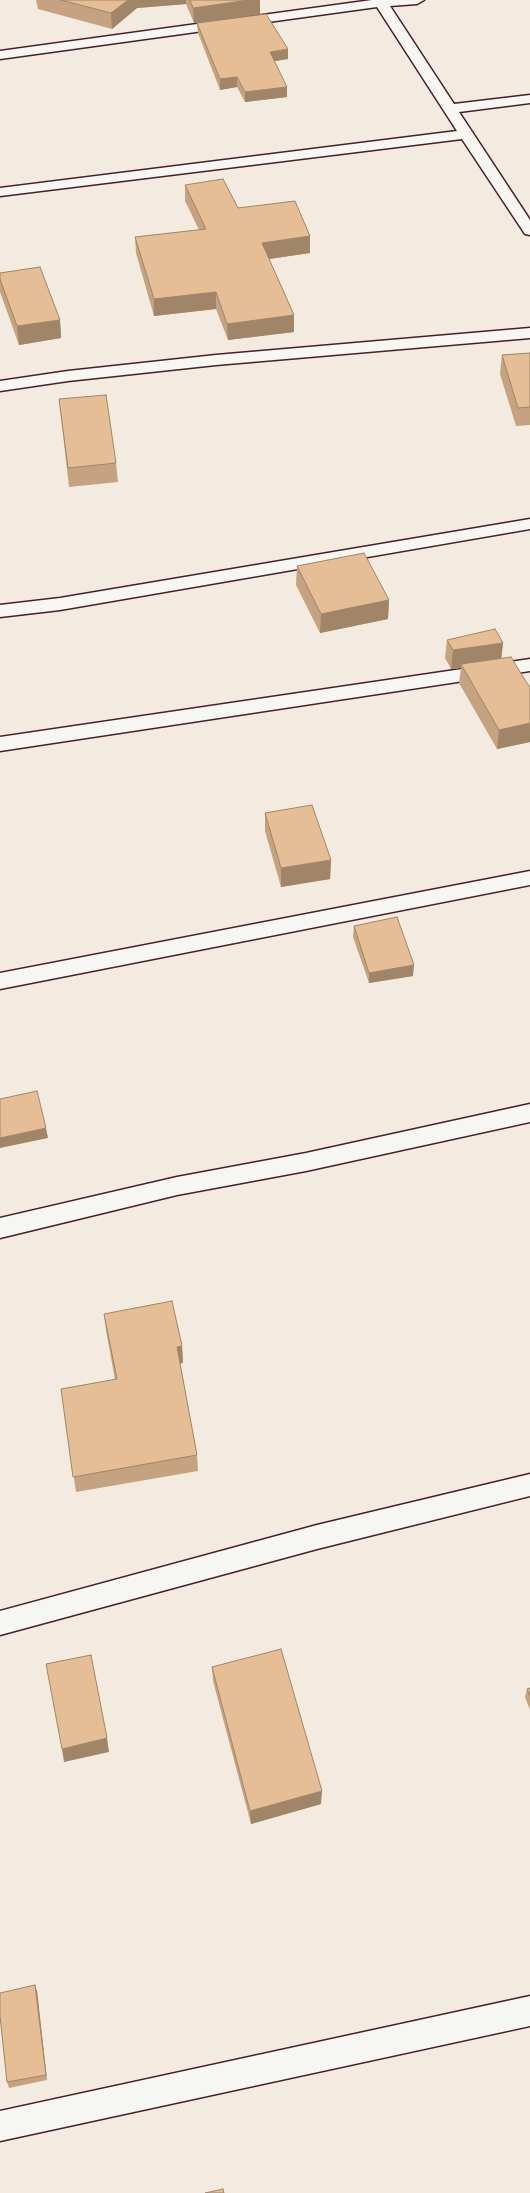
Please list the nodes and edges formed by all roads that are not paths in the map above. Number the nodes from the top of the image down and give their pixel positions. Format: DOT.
graph roads {
  1 [pos="417,0"];
  2 [pos="380,2"];
  3 [pos="0,55"];
  4 [pos="530,99"];
  5 [pos="450,109"];
  6 [pos="466,134"];
  7 [pos="0,192"];
  8 [pos="528,223"];
  9 [pos="530,333"];
  10 [pos="0,386"];
  11 [pos="530,524"];
  12 [pos="0,611"];
  13 [pos="530,665"];
  14 [pos="0,744"];
  15 [pos="530,878"];
  16 [pos="0,981"];
  17 [pos="530,1113"];
  18 [pos="0,1228"];
  19 [pos="530,1485"];
  20 [pos="0,1623"];
  21 [pos="530,2011"];
  22 [pos="0,2126"];
  1 -- 2 [label="street"];
  2 -- 3 [label="street"];
  2 -- 5 [label="street"];
  4 -- 5 [label="street"];
  5 -- 6 [label="street"];
  6 -- 7 [label="street"];
  6 -- 8 [label="street"];
  9 -- 10 [label="street"];
  11 -- 12 [label="street"];
  13 -- 14 [label="street"];
  15 -- 16 [label="street"];
  17 -- 18 [label="street"];
  19 -- 20 [label="street"];
  21 -- 22 [label="street"];
}
